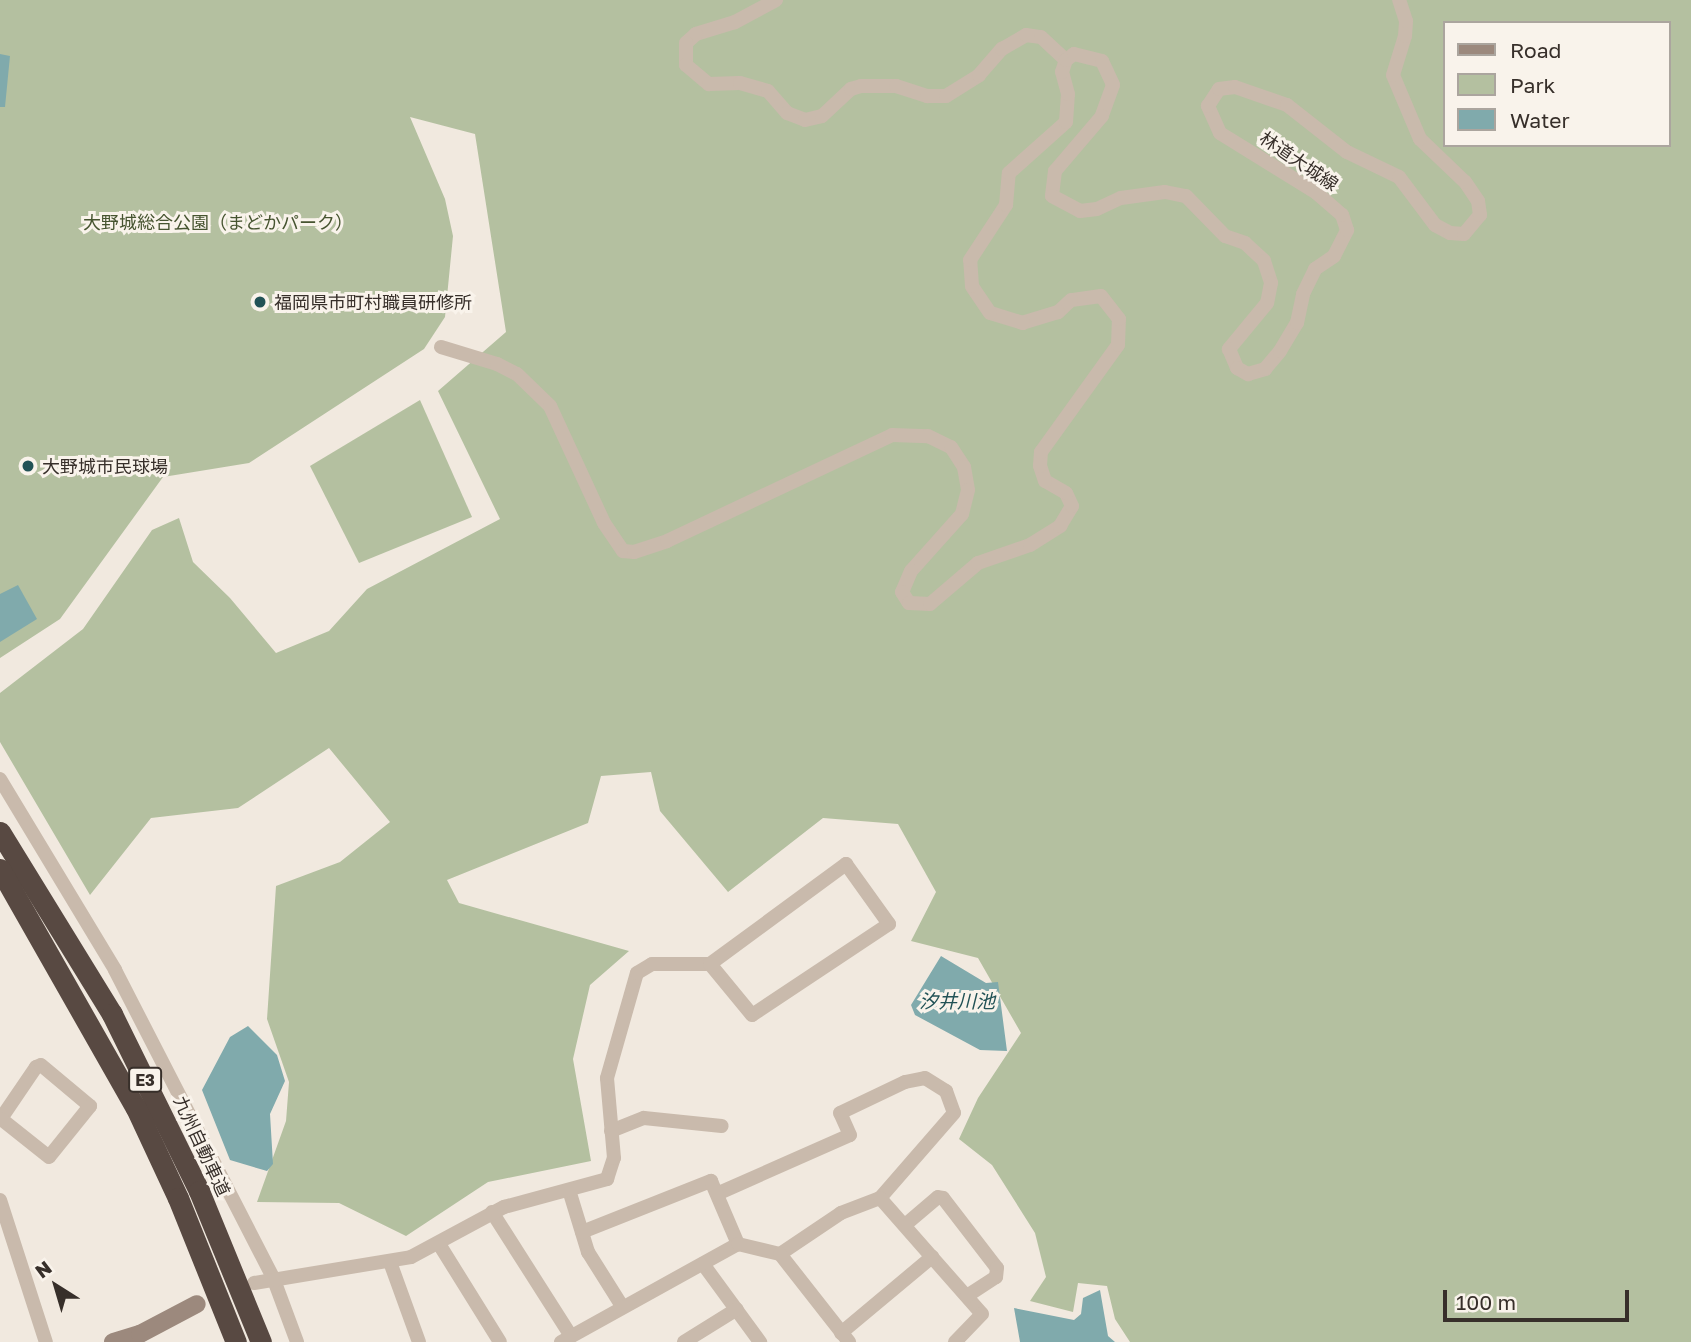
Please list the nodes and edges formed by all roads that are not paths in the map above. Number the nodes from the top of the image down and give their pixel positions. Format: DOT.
graph roads {
  1 [pos="776,0"];
  2 [pos="1399,0"];
  3 [pos="1066,60"];
  4 [pos="440,347"];
  5 [pos="0,779"];
  6 [pos="0,832"];
  7 [pos="0,869"];
  8 [pos="710,964"];
  9 [pos="0,1119"];
  10 [pos="722,1126"];
  11 [pos="611,1131"];
  12 [pos="569,1190"];
  13 [pos="719,1193"];
  14 [pos="178,1198"];
  15 [pos="880,1198"];
  16 [pos="1,1209"];
  17 [pos="492,1212"];
  18 [pos="905,1225"];
  19 [pos="582,1232"];
  20 [pos="439,1244"];
  21 [pos="738,1244"];
  22 [pos="780,1254"];
  23 [pos="932,1257"];
  24 [pos="390,1262"];
  25 [pos="703,1264"];
  26 [pos="274,1280"];
  27 [pos="254,1283"];
  28 [pos="967,1296"];
  29 [pos="197,1304"];
  30 [pos="622,1306"];
  31 [pos="737,1309"];
  32 [pos="845,1337"];
  33 [pos="566,1339"];
  34 [pos="46,1342"];
  35 [pos="113,1342"];
  36 [pos="231,1342"];
  37 [pos="236,1342"];
  38 [pos="261,1342"];
  39 [pos="297,1342"];
  40 [pos="419,1342"];
  41 [pos="500,1342"];
  42 [pos="684,1342"];
  43 [pos="760,1342"];
  44 [pos="955,1342"];
  1 -- 3 [label="street"];
  2 -- 3 [label="street, 林道大城線"];
  3 -- 4 [label="street"];
  5 -- 26 [label="street"];
  6 -- 38 [label="highway, 九州自動車道 / E3"];
  7 -- 14 [label="highway, E3"];
  8 -- 8 [label="street"];
  8 -- 11 [label="street"];
  9 -- 9 [label="street"];
  10 -- 11 [label="street"];
  11 -- 12 [label="street"];
  12 -- 17 [label="street"];
  12 -- 19 [label="street"];
  13 -- 15 [label="street"];
  13 -- 19 [label="street"];
  13 -- 21 [label="street"];
  14 -- 36 [label="highway"];
  14 -- 37 [label="highway, E3"];
  15 -- 18 [label="street"];
  15 -- 22 [label="street"];
  16 -- 34 [label="street"];
  17 -- 20 [label="street"];
  17 -- 33 [label="street"];
  18 -- 23 [label="street"];
  18 -- 28 [label="street"];
  19 -- 30 [label="street"];
  20 -- 24 [label="street"];
  20 -- 41 [label="street"];
  21 -- 22 [label="street"];
  21 -- 25 [label="street"];
  22 -- 32 [label="street"];
  23 -- 28 [label="street"];
  23 -- 32 [label="street"];
  24 -- 26 [label="street"];
  24 -- 40 [label="street"];
  25 -- 30 [label="street"];
  25 -- 31 [label="street"];
  26 -- 27 [label="street"];
  26 -- 39 [label="street"];
  28 -- 44 [label="street"];
  29 -- 35 [label="street"];
  30 -- 33 [label="street"];
  31 -- 42 [label="street"];
  31 -- 43 [label="street"];
}
